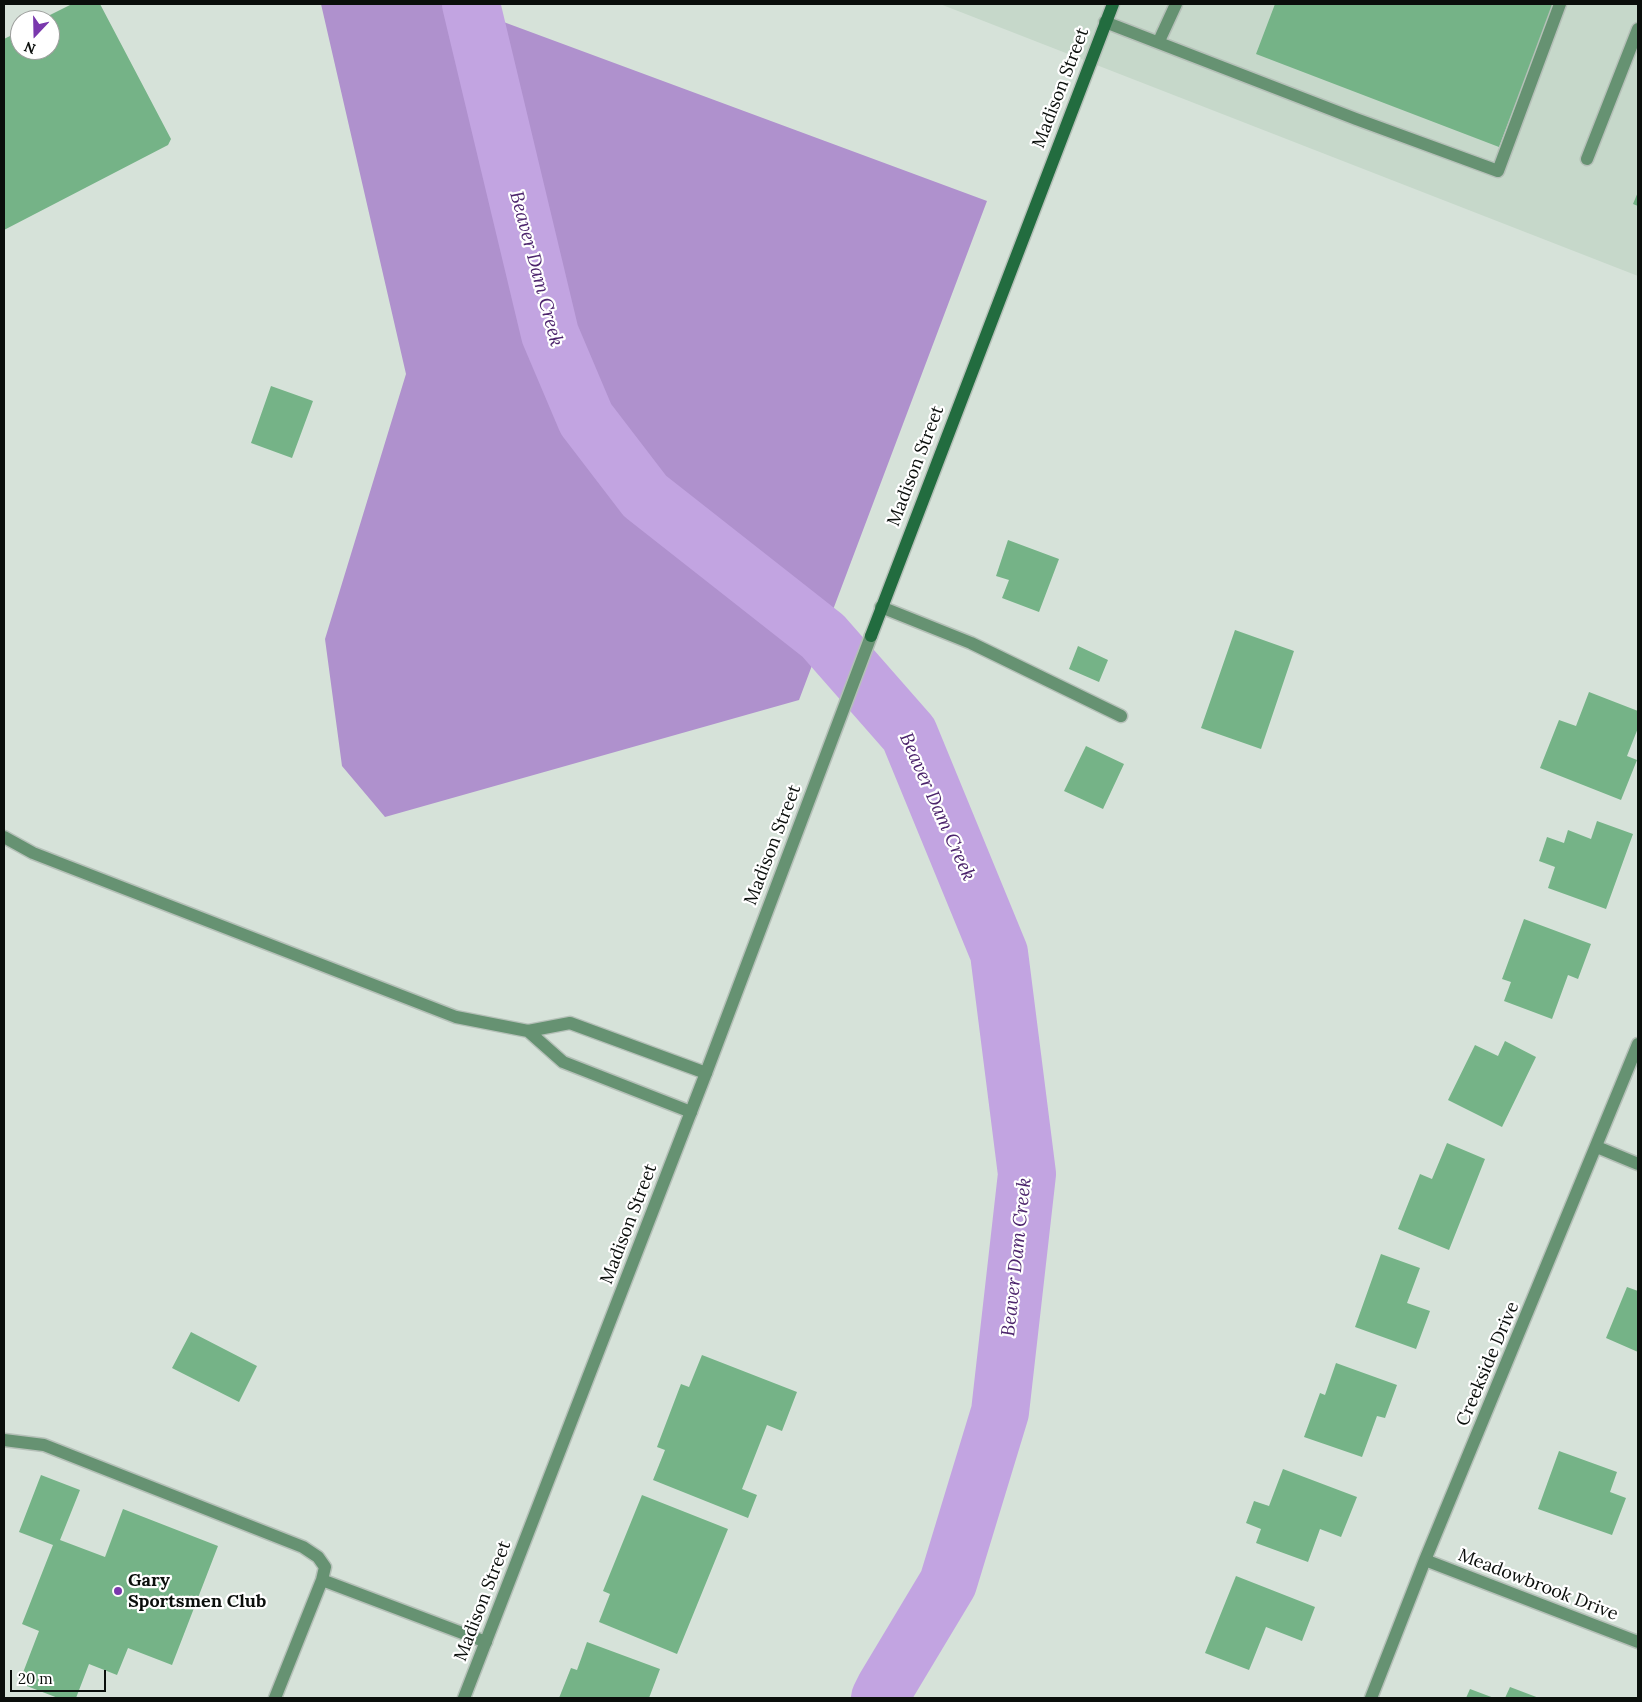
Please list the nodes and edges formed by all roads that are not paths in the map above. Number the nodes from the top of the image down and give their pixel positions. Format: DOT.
graph roads {
  1 [pos="1112,4"];
  2 [pos="1176,4"];
  3 [pos="1560,4"];
  4 [pos="1106,22"];
  5 [pos="1638,29"];
  6 [pos="1159,41"];
  7 [pos="1587,159"];
  8 [pos="881,607"];
  9 [pos="1121,716"];
  10 [pos="4,837"];
  11 [pos="528,1030"];
  12 [pos="1638,1044"];
  13 [pos="706,1073"];
  14 [pos="691,1112"];
  15 [pos="1597,1147"];
  16 [pos="1638,1164"];
  17 [pos="4,1440"];
  18 [pos="1424,1560"];
  19 [pos="322,1580"];
  20 [pos="486,1642"];
  21 [pos="1638,1642"];
  22 [pos="275,1698"];
  23 [pos="464,1698"];
  24 [pos="1371,1698"];
  1 -- 4 [label="street, Madison Street"];
  2 -- 6 [label="street"];
  3 -- 6 [label="street"];
  4 -- 6 [label="street"];
  4 -- 8 [label="street, Madison Street"];
  5 -- 7 [label="street"];
  8 -- 9 [label="street"];
  8 -- 13 [label="street, Madison Street"];
  10 -- 11 [label="street"];
  11 -- 13 [label="street"];
  11 -- 14 [label="street"];
  12 -- 15 [label="street, Creekside Drive"];
  13 -- 14 [label="street, Madison Street"];
  14 -- 20 [label="street, Madison Street"];
  15 -- 16 [label="street"];
  15 -- 18 [label="street, Creekside Drive"];
  17 -- 19 [label="street"];
  18 -- 21 [label="street, Meadowbrook Drive"];
  18 -- 24 [label="street, Creekside Drive"];
  19 -- 20 [label="street"];
  19 -- 22 [label="street"];
  20 -- 23 [label="street, Madison Street"];
}
